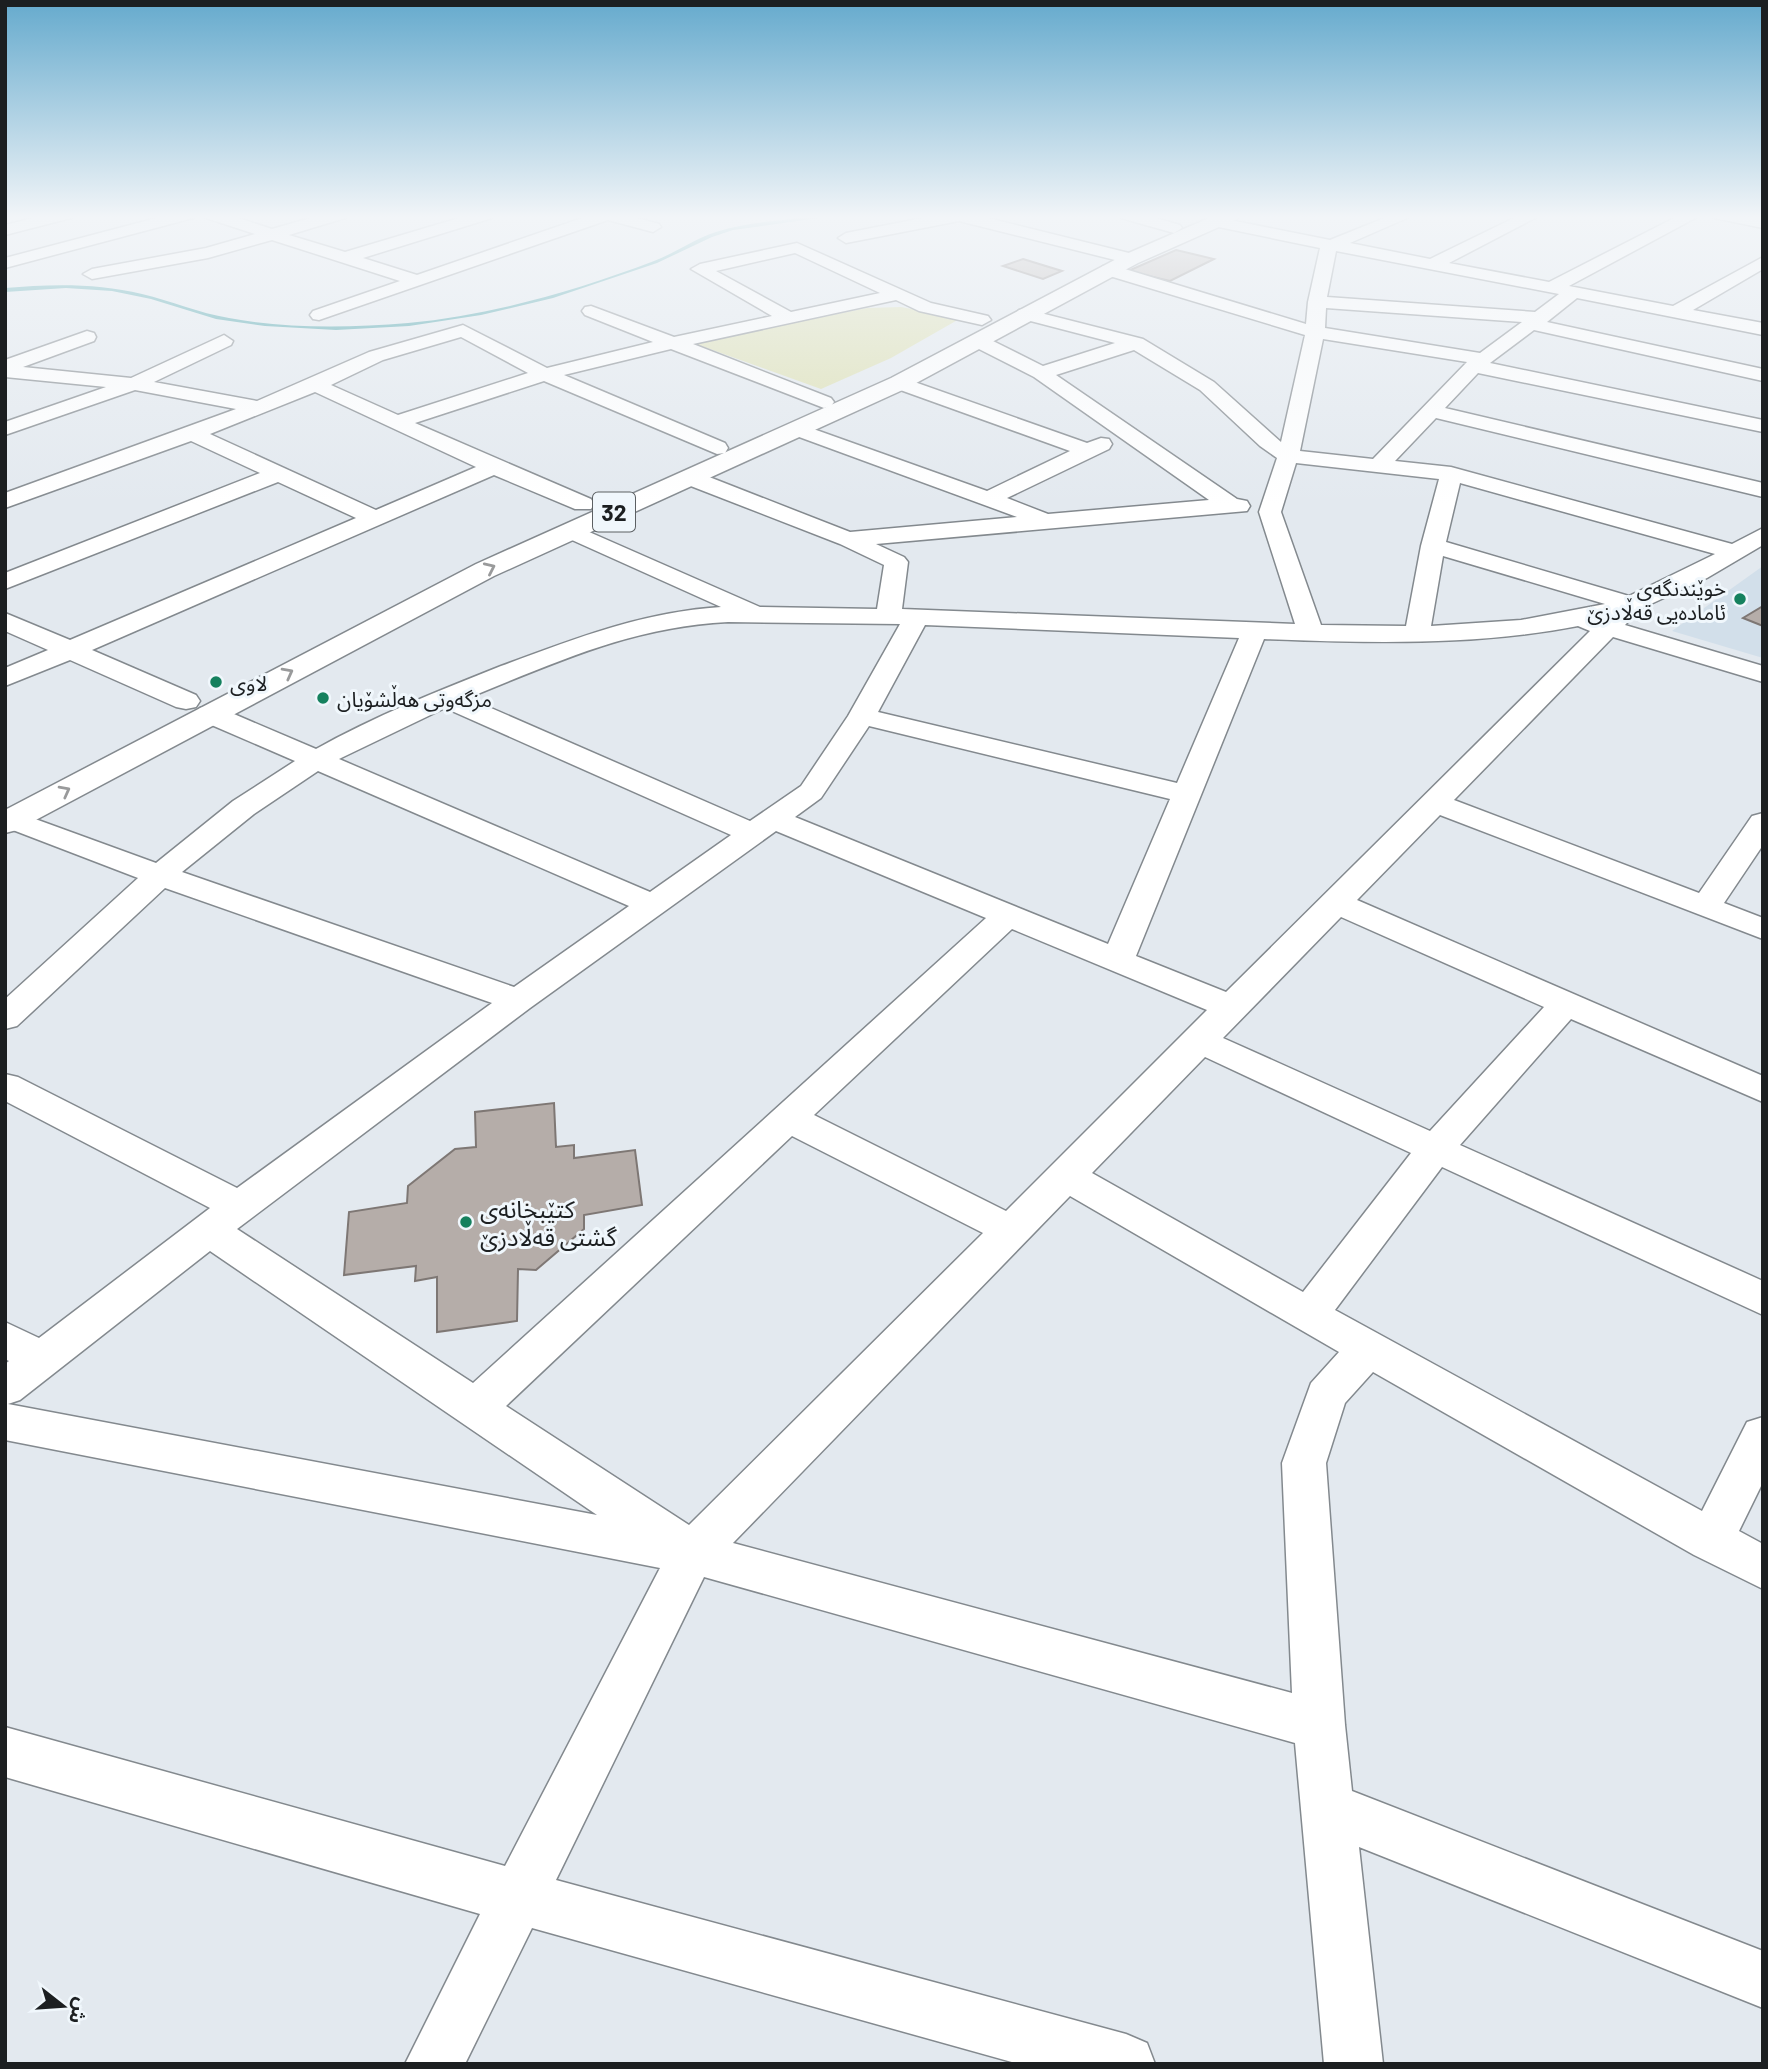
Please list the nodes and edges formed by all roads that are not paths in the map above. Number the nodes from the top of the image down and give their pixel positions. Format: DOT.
graph roads {
  1 [pos="329,312"];
  2 [pos="591,312"];
  3 [pos="777,312"];
  4 [pos="819,312"];
  5 [pos="936,312"];
  6 [pos="1001,312"];
  7 [pos="1029,312"];
  8 [pos="1258,312"];
  9 [pos="1316,312"];
  10 [pos="1427,312"];
  11 [pos="1548,312"];
  12 [pos="1675,312"];
  13 [pos="1025,314"];
  14 [pos="319,315"];
  15 [pos="789,318"];
  16 [pos="1535,321"];
  17 [pos="1763,329"];
  18 [pos="980,330"];
  19 [pos="1315,332"];
  20 [pos="87,337"];
  21 [pos="224,341"];
  22 [pos="672,343"];
  23 [pos="1136,343"];
  24 [pos="1478,363"];
  25 [pos="5,369"];
  26 [pos="1041,373"];
  27 [pos="545,374"];
  28 [pos="1763,375"];
  29 [pos="899,383"];
  30 [pos="134,384"];
  31 [pos="315,385"];
  32 [pos="824,402"];
  33 [pos="257,407"];
  34 [pos="1429,410"];
  35 [pos="394,423"];
  36 [pos="1763,426"];
  37 [pos="5,429"];
  38 [pos="798,430"];
  39 [pos="1128,433"];
  40 [pos="191,434"];
  41 [pos="717,448"];
  42 [pos="1088,450"];
  43 [pos="1288,456"];
  44 [pos="1378,466"];
  45 [pos="494,467"];
  46 [pos="1451,474"];
  47 [pos="276,475"];
  48 [pos="691,478"];
  49 [pos="1763,490"];
  50 [pos="988,499"];
  51 [pos="5,501"];
  52 [pos="583,504"];
  53 [pos="1231,505"];
  54 [pos="1270,512"];
  55 [pos="373,517"];
  56 [pos="1046,520"];
  57 [pos="571,531"];
  58 [pos="1763,535"];
  59 [pos="848,539"];
  60 [pos="1433,546"];
  61 [pos="1735,552"];
  62 [pos="5,582"];
  63 [pos="759,615"];
  64 [pos="903,616"];
  65 [pos="1606,617"];
  66 [pos="5,621"];
  67 [pos="1254,632"];
  68 [pos="1311,633"];
  69 [pos="1418,634"];
  70 [pos="70,650"];
  71 [pos="1763,674"];
  72 [pos="5,678"];
  73 [pos="445,698"];
  74 [pos="198,707"];
  75 [pos="162,713"];
  76 [pos="862,716"];
  77 [pos="316,760"];
  78 [pos="1187,794"];
  79 [pos="1435,803"];
  80 [pos="7,820"];
  81 [pos="1763,822"];
  82 [pos="765,827"];
  83 [pos="162,876"];
  84 [pos="1336,903"];
  85 [pos="654,905"];
  86 [pos="1706,907"];
  87 [pos="1009,915"];
  88 [pos="1763,929"];
  89 [pos="1117,961"];
  90 [pos="517,1000"];
  91 [pos="1566,1004"];
  92 [pos="1233,1008"];
  93 [pos="5,1017"];
  94 [pos="1200,1041"];
  95 [pos="5,1086"];
  96 [pos="1763,1090"];
  97 [pos="788,1118"];
  98 [pos="1435,1149"];
  99 [pos="1067,1176"];
  100 [pos="225,1218"];
  101 [pos="1012,1231"];
  102 [pos="1763,1299"];
  103 [pos="1310,1314"];
  104 [pos="5,1339"];
  105 [pos="1368,1349"];
  106 [pos="41,1359"];
  107 [pos="5,1388"];
  108 [pos="475,1408"];
  109 [pos="5,1422"];
  110 [pos="1763,1435"];
  111 [pos="1711,1540"];
  112 [pos="692,1553"];
  113 [pos="1763,1569"];
  114 [pos="1319,1725"];
  115 [pos="5,1752"];
  116 [pos="1328,1808"];
  117 [pos="518,1897"];
  118 [pos="1763,1980"];
  119 [pos="435,2064"];
  120 [pos="1126,2064"];
  121 [pos="1354,2064"];
  1 -- 14 [label="street"];
  2 -- 22 [label="street"];
  3 -- 15 [label="street"];
  4 -- 15 [label="street"];
  5 -- 18 [label="street"];
  6 -- 18 [label="main road, 32"];
  7 -- 13 [label="main road, 32"];
  8 -- 19 [label="street"];
  9 -- 19 [label="street"];
  10 -- 16 [label="street"];
  11 -- 16 [label="street"];
  12 -- 17 [label="street"];
  13 -- 18 [label="main road, 32"];
  13 -- 23 [label="street"];
  15 -- 22 [label="street"];
  16 -- 24 [label="street"];
  16 -- 28 [label="street"];
  18 -- 26 [label="street"];
  18 -- 29 [label="main road, 32"];
  18 -- 32 [label="main road, 32"];
  19 -- 24 [label="street"];
  19 -- 43 [label="street"];
  20 -- 25 [label="street"];
  21 -- 30 [label="street"];
  22 -- 27 [label="street"];
  22 -- 32 [label="street"];
  23 -- 26 [label="street"];
  23 -- 43 [label="street"];
  24 -- 34 [label="street"];
  24 -- 36 [label="street"];
  25 -- 30 [label="street"];
  26 -- 39 [label="street"];
  27 -- 31 [label="street"];
  27 -- 35 [label="street"];
  27 -- 41 [label="street"];
  29 -- 38 [label="main road, 32"];
  29 -- 42 [label="street"];
  30 -- 33 [label="street"];
  30 -- 37 [label="street"];
  31 -- 33 [label="street"];
  31 -- 35 [label="street"];
  32 -- 41 [label="main road, 32"];
  33 -- 40 [label="street"];
  34 -- 44 [label="street"];
  34 -- 49 [label="street"];
  35 -- 45 [label="street"];
  38 -- 48 [label="main road, 32"];
  38 -- 50 [label="street"];
  39 -- 42 [label="street"];
  39 -- 53 [label="street"];
  40 -- 47 [label="street"];
  40 -- 51 [label="street"];
  41 -- 52 [label="main road, 32"];
  42 -- 50 [label="street"];
  43 -- 44 [label="street"];
  43 -- 54 [label="street"];
  44 -- 46 [label="street"];
  45 -- 52 [label="street"];
  45 -- 55 [label="street"];
  46 -- 60 [label="street"];
  46 -- 61 [label="street"];
  47 -- 55 [label="street"];
  47 -- 62 [label="street"];
  48 -- 57 [label="main road, 32"];
  48 -- 59 [label="street"];
  50 -- 56 [label="street"];
  52 -- 74 [label="main road, 32"];
  53 -- 54 [label="street"];
  53 -- 56 [label="street"];
  54 -- 68 [label="street"];
  55 -- 70 [label="street"];
  56 -- 59 [label="street"];
  57 -- 63 [label="street"];
  74 -- 57 [label="main road, 32, one-way"];
  58 -- 61 [label="street"];
  59 -- 64 [label="street"];
  60 -- 65 [label="street"];
  60 -- 69 [label="street"];
  61 -- 65 [label="street"];
  63 -- 64 [label="street"];
  63 -- 73 [label="street"];
  64 -- 67 [label="street"];
  64 -- 76 [label="street"];
  65 -- 69 [label="street"];
  65 -- 71 [label="street"];
  65 -- 79 [label="street"];
  66 -- 70 [label="street"];
  67 -- 68 [label="street"];
  67 -- 78 [label="street"];
  68 -- 69 [label="street"];
  70 -- 72 [label="street"];
  70 -- 74 [label="street"];
  73 -- 77 [label="street"];
  73 -- 82 [label="street"];
  74 -- 75 [label="main road, 32"];
  74 -- 77 [label="street"];
  80 -- 74 [label="main road, 32, one-way"];
  76 -- 78 [label="street"];
  76 -- 82 [label="street"];
  77 -- 83 [label="street"];
  77 -- 85 [label="street"];
  78 -- 89 [label="street"];
  79 -- 84 [label="street"];
  79 -- 86 [label="street"];
  80 -- 83 [label="street"];
  81 -- 86 [label="street"];
  82 -- 85 [label="street"];
  82 -- 87 [label="street"];
  83 -- 90 [label="street"];
  83 -- 93 [label="street"];
  84 -- 91 [label="street"];
  84 -- 92 [label="street"];
  85 -- 90 [label="street"];
  86 -- 88 [label="street"];
  87 -- 89 [label="street"];
  87 -- 97 [label="street"];
  89 -- 92 [label="street"];
  90 -- 100 [label="street"];
  91 -- 96 [label="street"];
  91 -- 98 [label="street"];
  92 -- 94 [label="street"];
  94 -- 98 [label="street"];
  94 -- 99 [label="street"];
  95 -- 100 [label="street"];
  97 -- 101 [label="street"];
  97 -- 108 [label="street"];
  98 -- 102 [label="street"];
  98 -- 103 [label="street"];
  99 -- 101 [label="street"];
  99 -- 103 [label="street"];
  100 -- 106 [label="street"];
  100 -- 108 [label="street"];
  101 -- 112 [label="street"];
  103 -- 105 [label="street"];
  104 -- 106 [label="street"];
  105 -- 111 [label="street"];
  105 -- 114 [label="street"];
  106 -- 107 [label="street"];
  108 -- 112 [label="street"];
  109 -- 112 [label="street"];
  110 -- 111 [label="street"];
  111 -- 113 [label="street"];
  112 -- 114 [label="street"];
  112 -- 117 [label="street"];
  114 -- 116 [label="street"];
  115 -- 117 [label="street"];
  116 -- 118 [label="street"];
  116 -- 121 [label="street"];
  117 -- 119 [label="street"];
  117 -- 120 [label="street"];
}
